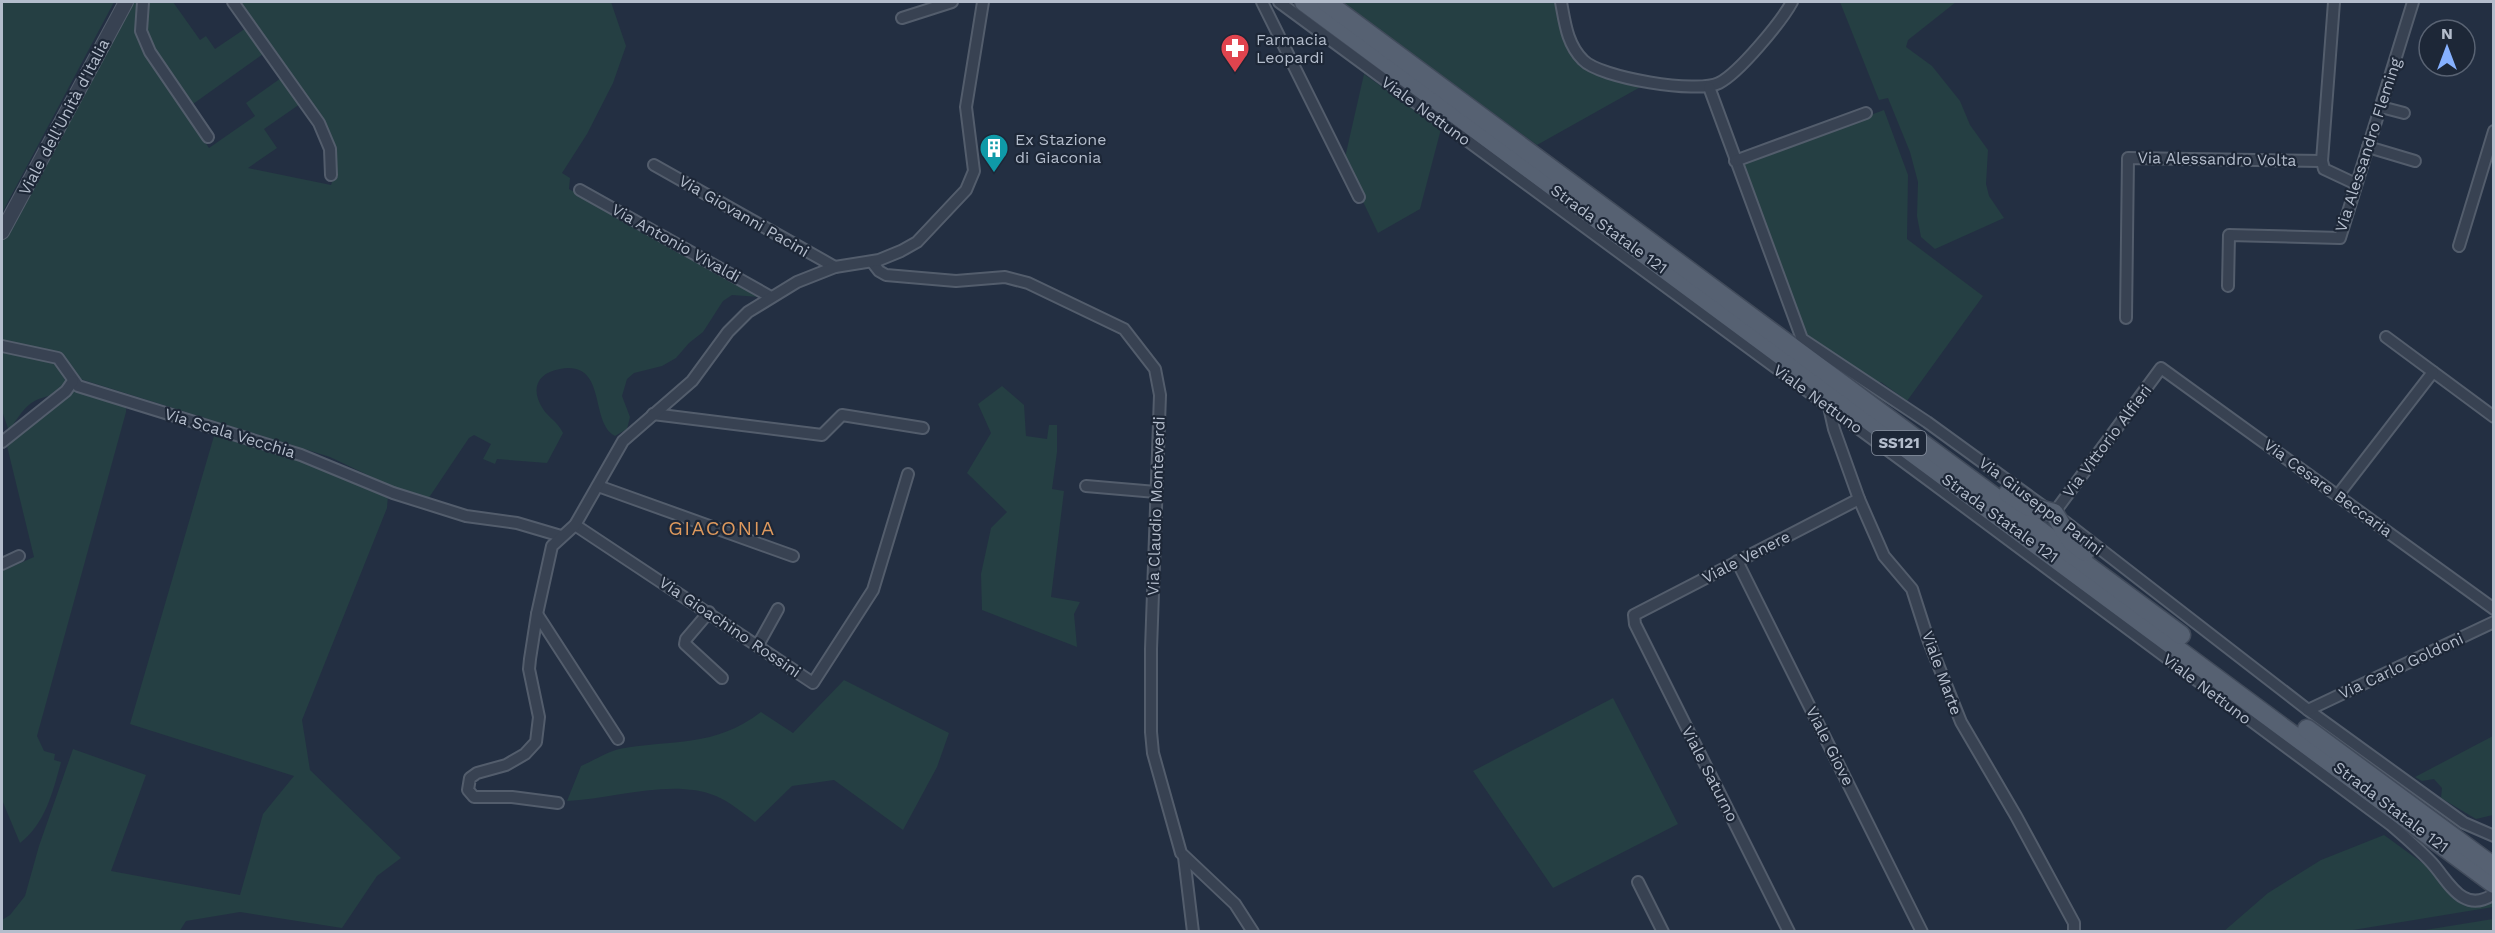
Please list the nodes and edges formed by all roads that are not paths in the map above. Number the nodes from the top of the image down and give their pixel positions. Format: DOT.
graph roads {
  1 [pos="126,2"];
  2 [pos="143,2"];
  3 [pos="233,2"];
  4 [pos="952,2"];
  5 [pos="983,2"];
  6 [pos="1262,2"];
  7 [pos="1279,2"];
  8 [pos="1304,2"];
  9 [pos="1326,2"];
  10 [pos="1561,2"];
  11 [pos="1792,2"];
  12 [pos="2334,2"];
  13 [pos="2413,2"];
  14 [pos="902,18"];
  15 [pos="1709,87"];
  16 [pos="2380,106"];
  17 [pos="1866,113"];
  18 [pos="2404,113"];
  19 [pos="2493,132"];
  20 [pos="208,137"];
  21 [pos="2368,147"];
  22 [pos="1735,161"];
  23 [pos="2322,161"];
  24 [pos="2415,161"];
  25 [pos="654,165"];
  26 [pos="331,176"];
  27 [pos="2356,184"];
  28 [pos="580,190"];
  29 [pos="1359,197"];
  30 [pos="2,232"];
  31 [pos="2459,246"];
  32 [pos="872,262"];
  33 [pos="834,267"];
  34 [pos="2228,286"];
  35 [pos="771,297"];
  36 [pos="2126,318"];
  37 [pos="2386,337"];
  38 [pos="2,346"];
  39 [pos="2161,368"];
  40 [pos="2433,372"];
  41 [pos="73,381"];
  42 [pos="1829,407"];
  43 [pos="653,414"];
  44 [pos="2493,417"];
  45 [pos="1895,424"];
  46 [pos="923,428"];
  47 [pos="2,442"];
  48 [pos="908,474"];
  49 [pos="598,486"];
  50 [pos="1086,486"];
  51 [pos="1156,492"];
  52 [pos="2338,495"];
  53 [pos="1859,499"];
  54 [pos="2054,513"];
  55 [pos="575,525"];
  56 [pos="561,536"];
  57 [pos="19,556"];
  58 [pos="793,556"];
  59 [pos="1737,561"];
  60 [pos="2,564"];
  61 [pos="2140,605"];
  62 [pos="778,609"];
  63 [pos="2493,609"];
  64 [pos="709,612"];
  65 [pos="537,614"];
  66 [pos="1634,615"];
  67 [pos="2493,622"];
  68 [pos="758,645"];
  69 [pos="722,678"];
  70 [pos="2308,710"];
  71 [pos="618,739"];
  72 [pos="558,803"];
  73 [pos="2493,836"];
  74 [pos="1184,856"];
  75 [pos="2493,867"];
  76 [pos="1638,882"];
  77 [pos="2493,884"];
  78 [pos="2493,894"];
  79 [pos="1193,932"];
  80 [pos="1253,932"];
  81 [pos="1663,932"];
  82 [pos="1789,932"];
  83 [pos="1922,932"];
  84 [pos="2074,932"];
  1 -- 30 [label="street, Viale dell'Unità d'Italia"];
  2 -- 20 [label="street"];
  3 -- 26 [label="street"];
  4 -- 14 [label="street"];
  5 -- 32 [label="street"];
  6 -- 29 [label="street"];
  7 -- 42 [label="street, Viale Nettuno"];
  8 -- 77 [label="main road, Strada Statale 121 / SS121"];
  9 -- 45 [label="main road, Strada Statale 121 / SS121"];
  10 -- 15 [label="street"];
  11 -- 15 [label="street"];
  12 -- 23 [label="street"];
  13 -- 16 [label="street, Via Alessandro Fleming"];
  15 -- 22 [label="street, Via Giuseppe Parini"];
  16 -- 18 [label="street"];
  16 -- 21 [label="street, Via Alessandro Fleming"];
  17 -- 22 [label="street"];
  19 -- 31 [label="street"];
  21 -- 24 [label="street"];
  21 -- 27 [label="street, Via Alessandro Fleming"];
  22 -- 54 [label="street, Via Giuseppe Parini"];
  23 -- 27 [label="street"];
  23 -- 36 [label="street, Via Alessandro Volta"];
  25 -- 33 [label="street, Via Giovanni Pacini"];
  27 -- 34 [label="street, Via Alessandro Fleming"];
  28 -- 35 [label="street, Via Antonio Vivaldi"];
  32 -- 33 [label="street"];
  32 -- 51 [label="street, Via Claudio Monteverdi"];
  33 -- 35 [label="street"];
  35 -- 43 [label="street"];
  37 -- 40 [label="street"];
  38 -- 41 [label="street, Via Scala Vecchia"];
  39 -- 52 [label="street, Via Cesare Beccaria"];
  39 -- 54 [label="street, Via Vittorio Alfieri"];
  40 -- 44 [label="street"];
  40 -- 52 [label="street"];
  41 -- 47 [label="street"];
  41 -- 56 [label="street, Via Scala Vecchia"];
  42 -- 53 [label="street, Viale Marte"];
  42 -- 78 [label="street, Viale Nettuno"];
  43 -- 46 [label="street"];
  43 -- 49 [label="street"];
  45 -- 54 [label="main road"];
  45 -- 61 [label="main road, Strada Statale 121 / SS121"];
  48 -- 68 [label="street, Via Gioachino Rossini"];
  49 -- 55 [label="street"];
  49 -- 58 [label="street"];
  50 -- 51 [label="street"];
  51 -- 74 [label="street, Via Claudio Monteverdi"];
  52 -- 63 [label="street, Via Cesare Beccaria"];
  53 -- 59 [label="street, Viale Venere"];
  53 -- 84 [label="street, Viale Marte"];
  54 -- 61 [label="main road"];
  54 -- 70 [label="street, Via Giuseppe Parini"];
  55 -- 56 [label="street"];
  55 -- 64 [label="street, Via Gioachino Rossini"];
  56 -- 65 [label="street"];
  57 -- 60 [label="street"];
  59 -- 66 [label="street, Viale Venere"];
  59 -- 83 [label="street, Viale Giove"];
  61 -- 75 [label="main road, Strada Statale 121 / SS121"];
  62 -- 68 [label="street"];
  64 -- 68 [label="street, Via Gioachino Rossini"];
  64 -- 69 [label="street"];
  65 -- 71 [label="street"];
  65 -- 72 [label="street"];
  66 -- 82 [label="street, Viale Saturno"];
  67 -- 70 [label="street, Via Carlo Goldoni"];
  70 -- 73 [label="street, Via Giuseppe Parini"];
  74 -- 79 [label="street"];
  74 -- 80 [label="street, Via Claudio Monteverdi"];
  76 -- 81 [label="street"];
}
